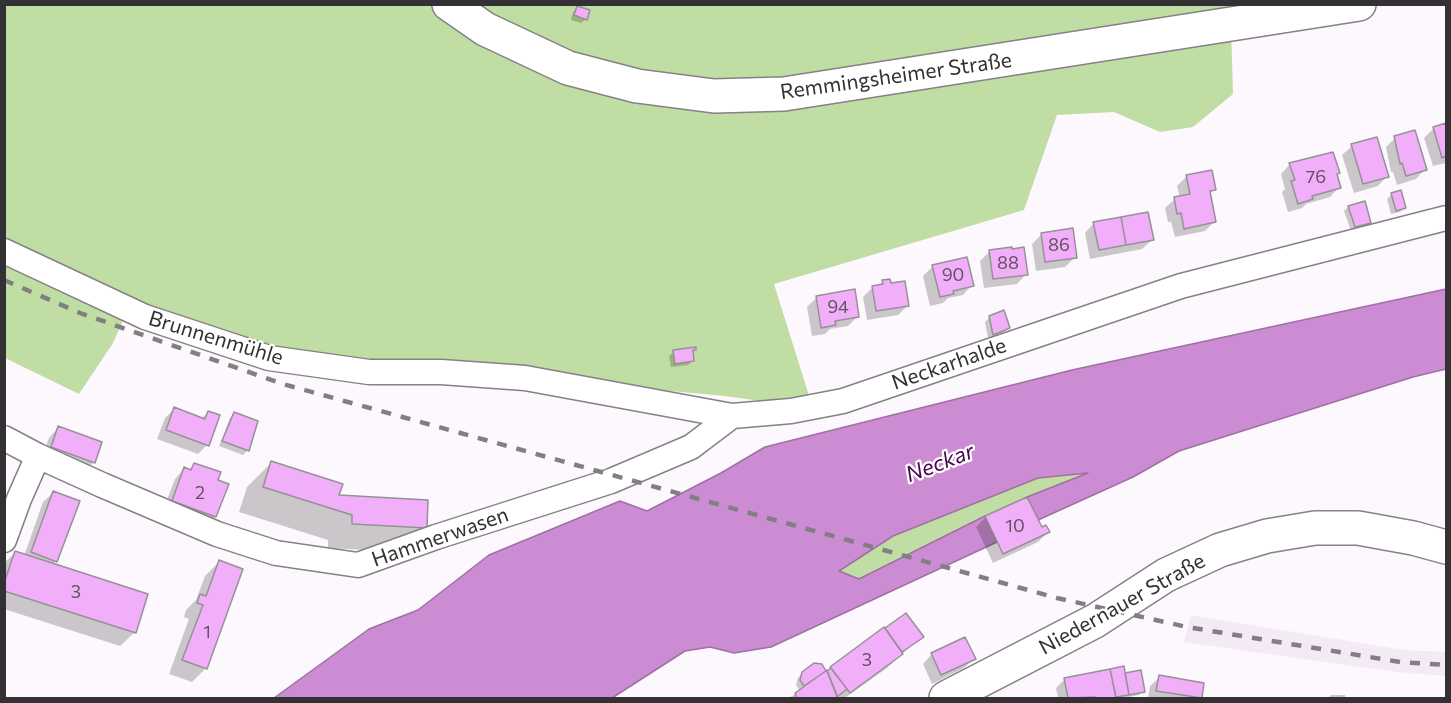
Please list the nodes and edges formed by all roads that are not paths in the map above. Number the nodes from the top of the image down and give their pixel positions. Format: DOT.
graph roads {
  1 [pos="449,4"];
  2 [pos="1359,4"];
  3 [pos="1446,218"];
  4 [pos="4,251"];
  5 [pos="441,372"];
  6 [pos="732,417"];
  7 [pos="4,438"];
  8 [pos="38,456"];
  9 [pos="4,540"];
  10 [pos="1446,547"];
  11 [pos="946,699"];
  1 -- 2 [label="street, Remmingsheimer Straße"];
  3 -- 6 [label="street, Neckarhalde"];
  4 -- 5 [label="street, Brunnenmühle"];
  5 -- 6 [label="street, Neckarhalde"];
  6 -- 8 [label="street, Hammerwasen"];
  7 -- 8 [label="street, Hammerwasen"];
  8 -- 9 [label="street"];
  10 -- 11 [label="street, Niedernauer Straße"];
}
